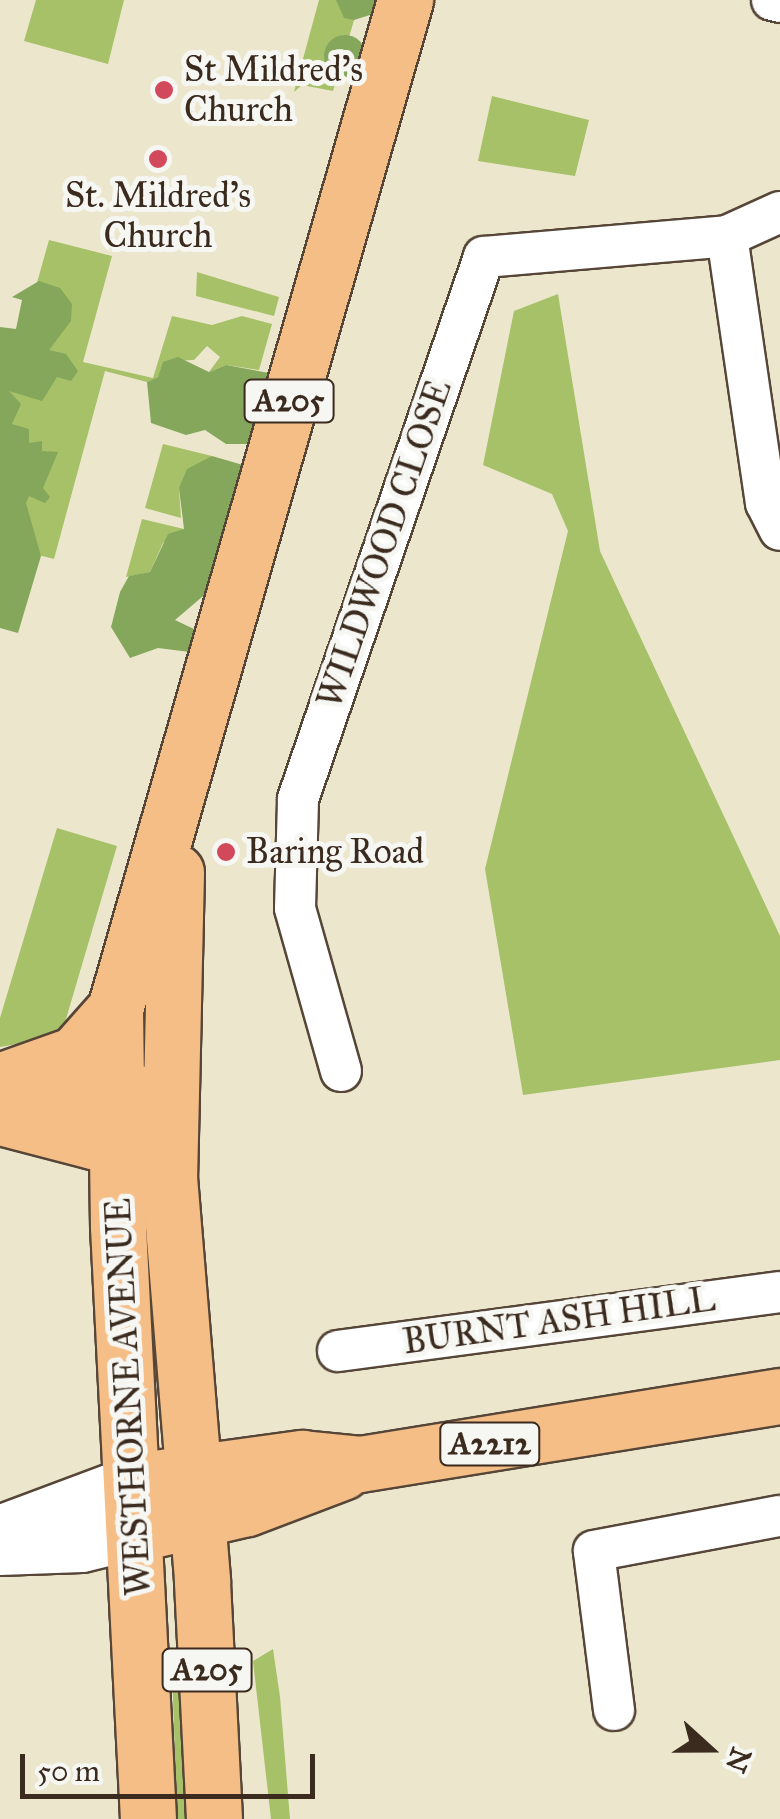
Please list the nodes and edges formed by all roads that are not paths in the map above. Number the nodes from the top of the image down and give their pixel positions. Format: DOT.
graph roads {
  1 [pos="405,0"];
  2 [pos="772,0"];
  3 [pos="780,2"];
  4 [pos="780,212"];
  5 [pos="728,236"];
  6 [pos="780,530"];
  7 [pos="178,804"];
  8 [pos="115,1009"];
  9 [pos="341,1070"];
  10 [pos="0,1082"];
  11 [pos="167,1109"];
  12 [pos="0,1117"];
  13 [pos="114,1118"];
  14 [pos="780,1292"];
  15 [pos="338,1350"];
  16 [pos="780,1396"];
  17 [pos="195,1495"];
  18 [pos="134,1508"];
  19 [pos="780,1516"];
  20 [pos="0,1531"];
  21 [pos="0,1550"];
  22 [pos="614,1710"];
  23 [pos="148,1819"];
  24 [pos="214,1819"];
  1 -- 7 [label="main road, A205"];
  2 -- 3 [label="street"];
  4 -- 5 [label="street"];
  5 -- 6 [label="street"];
  5 -- 9 [label="street, WILDWOOD CLOSE"];
  7 -- 8 [label="main road, A205"];
  7 -- 11 [label="main road, A205"];
  8 -- 10 [label="main road"];
  8 -- 13 [label="main road, A205"];
  10 -- 13 [label="main road"];
  11 -- 13 [label="main road"];
  11 -- 17 [label="main road, WESTHORNE AVENUE / A205"];
  12 -- 13 [label="main road"];
  13 -- 18 [label="main road, WESTHORNE AVENUE / A205"];
  14 -- 15 [label="street, BURNT ASH HILL"];
  16 -- 17 [label="main road, A2212"];
  17 -- 18 [label="main road, A2212"];
  17 -- 24 [label="main road, WESTHORNE AVENUE / A205"];
  18 -- 20 [label="street"];
  18 -- 21 [label="street"];
  18 -- 23 [label="main road, WESTHORNE AVENUE / A205"];
  19 -- 22 [label="street"];
}
